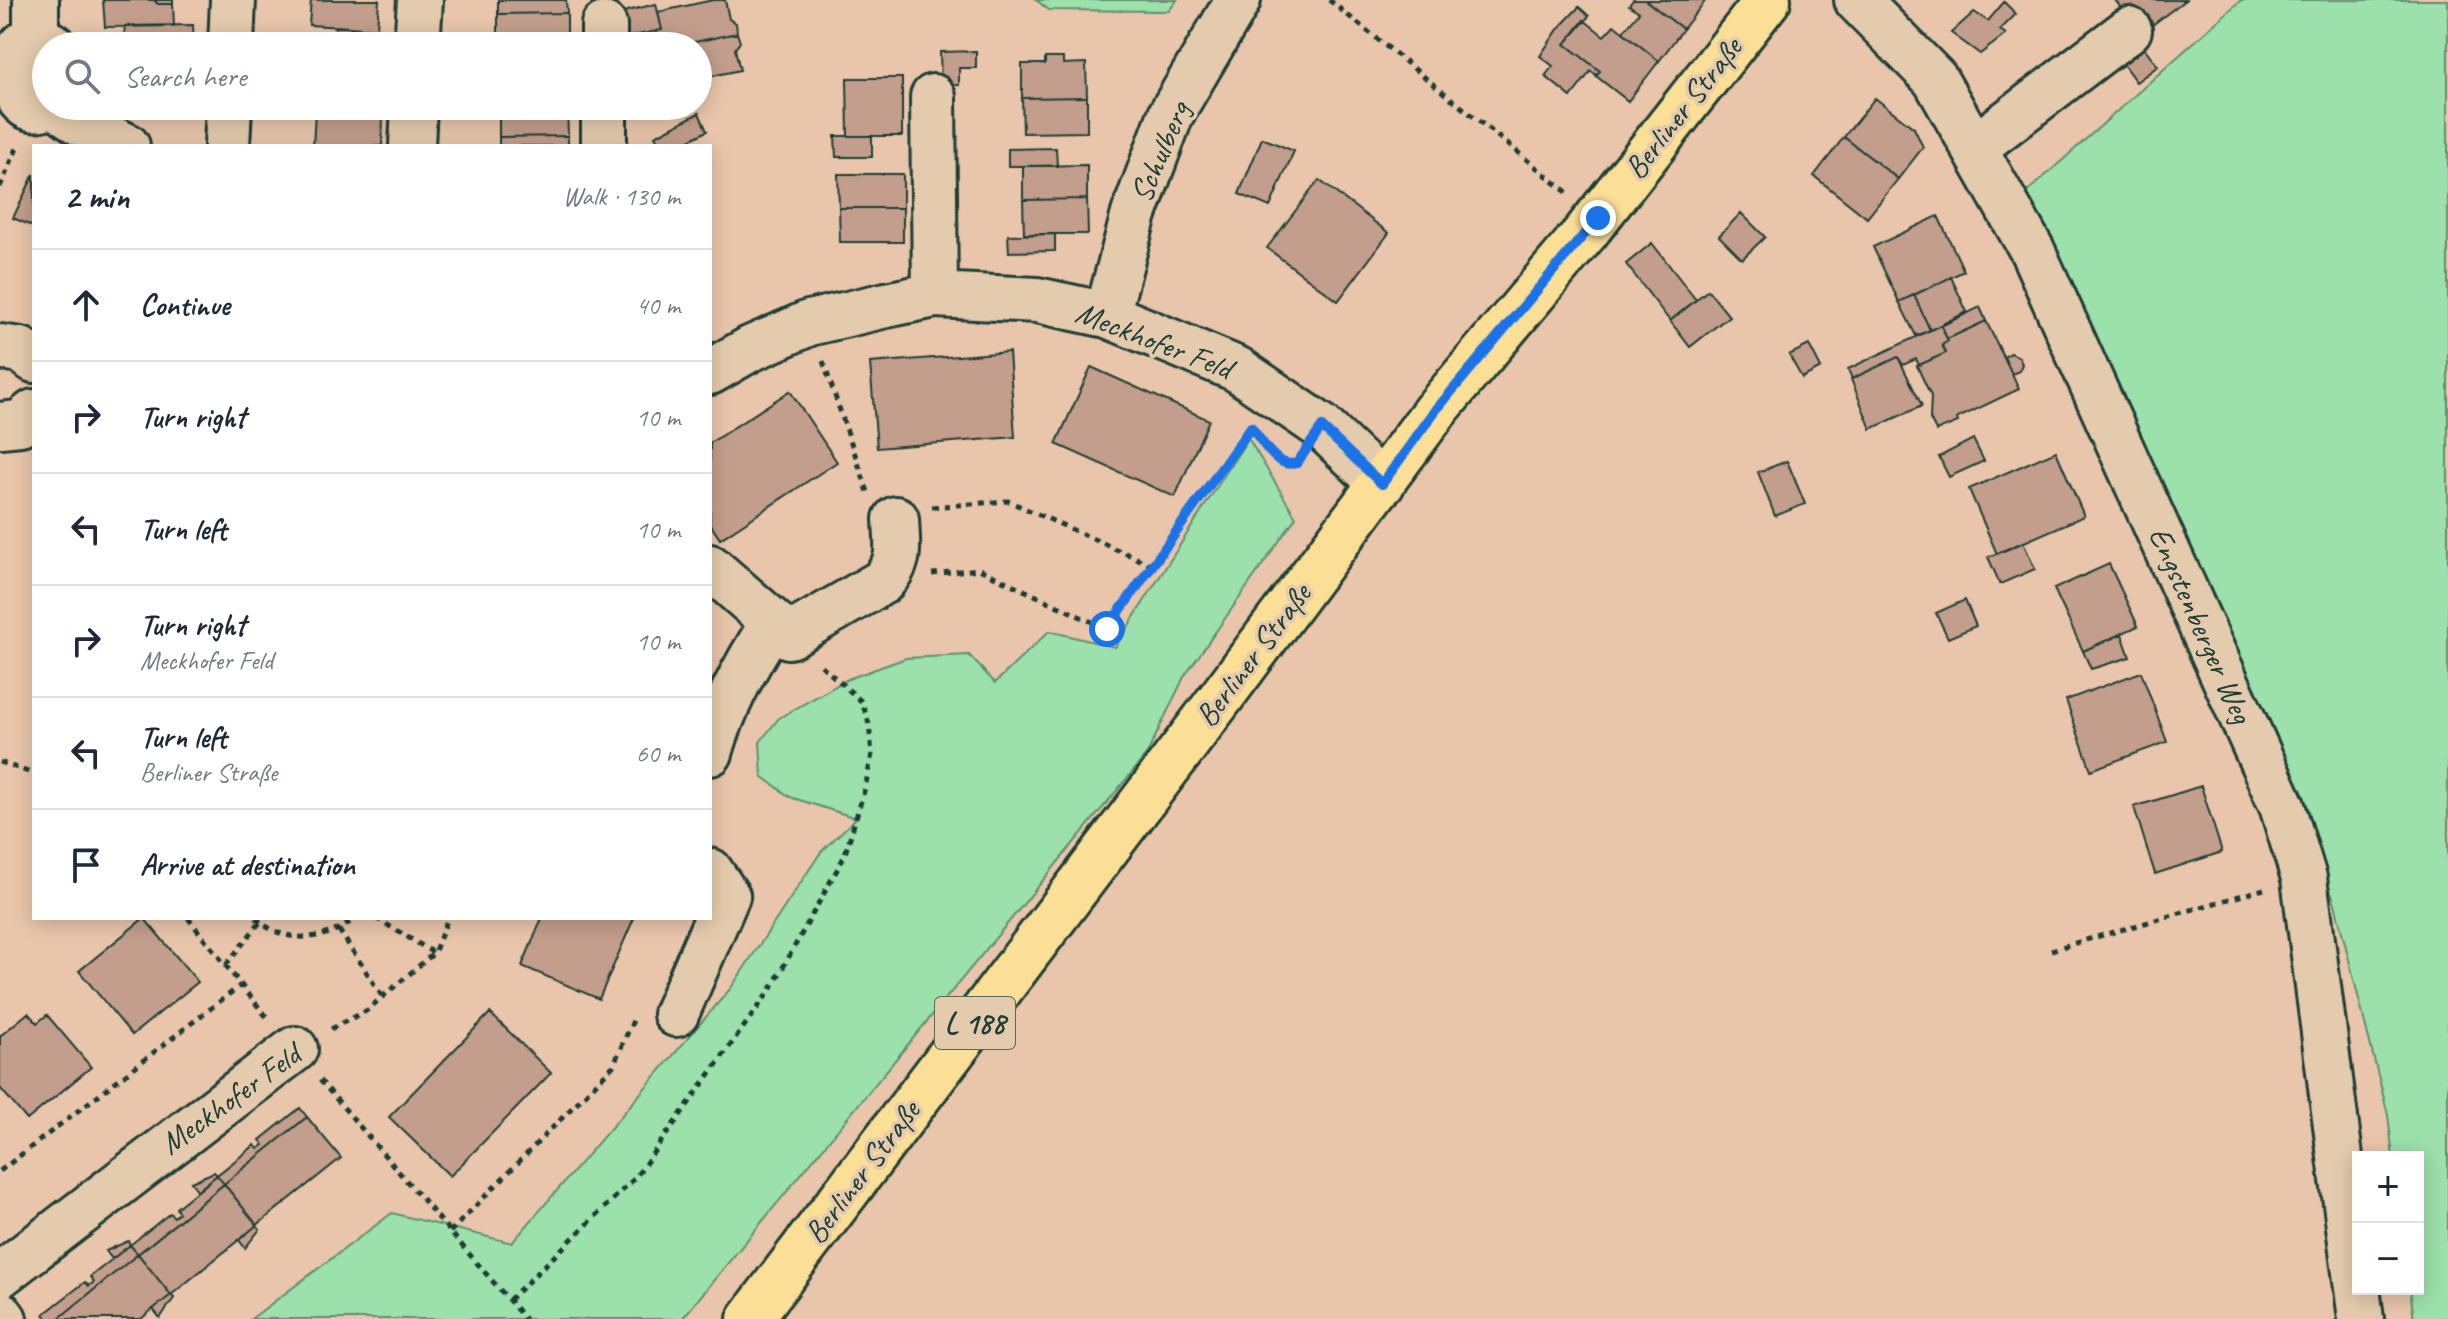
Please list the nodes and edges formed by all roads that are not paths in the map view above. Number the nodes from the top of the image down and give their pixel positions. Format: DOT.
graph roads {
  1 [pos="233,0"];
  2 [pos="420,0"];
  3 [pos="1238,0"];
  4 [pos="1768,0"];
  5 [pos="1879,8"];
  6 [pos="2129,30"];
  7 [pos="232,32"];
  8 [pos="418,32"];
  9 [pos="28,33"];
  10 [pos="933,97"];
  11 [pos="32,109"];
  12 [pos="76,120"];
  13 [pos="228,120"];
  14 [pos="413,120"];
  15 [pos="604,120"];
  16 [pos="123,144"];
  17 [pos="227,144"];
  18 [pos="412,144"];
  19 [pos="604,144"];
  20 [pos="1974,148"];
  21 [pos="935,295"];
  22 [pos="1107,315"];
  23 [pos="0,347"];
  24 [pos="32,358"];
  25 [pos="712,371"];
  26 [pos="32,414"];
  27 [pos="0,425"];
  28 [pos="1382,484"];
  29 [pos="895,508"];
  30 [pos="712,569"];
  31 [pos="773,623"];
  32 [pos="712,746"];
  33 [pos="712,874"];
  34 [pos="656,1013"];
  35 [pos="295,1049"];
  36 [pos="0,1275"];
  37 [pos="0,1314"];
  38 [pos="4,1319"];
  39 [pos="750,1319"];
  40 [pos="2361,1319"];
  1 -- 7 [label="street"];
  2 -- 8 [label="street"];
  3 -- 22 [label="street, Schulberg"];
  4 -- 28 [label="main road, Berliner Straße / L 188"];
  5 -- 20 [label="street, Engstenberger Weg"];
  6 -- 20 [label="street"];
  9 -- 11 [label="street"];
  10 -- 21 [label="street"];
  12 -- 16 [label="street"];
  13 -- 17 [label="street"];
  14 -- 18 [label="street"];
  15 -- 19 [label="street"];
  20 -- 40 [label="street, Engstenberger Weg"];
  21 -- 22 [label="street, Meckhofer Feld"];
  21 -- 25 [label="street, Meckhofer Feld"];
  22 -- 28 [label="street, Meckhofer Feld"];
  23 -- 24 [label="street"];
  26 -- 27 [label="street"];
  28 -- 39 [label="main road, Berliner Straße / L 188"];
  29 -- 31 [label="street"];
  30 -- 31 [label="street"];
  31 -- 32 [label="street"];
  33 -- 34 [label="street"];
  35 -- 36 [label="street, Meckhofer Feld"];
  37 -- 38 [label="street"];
}
